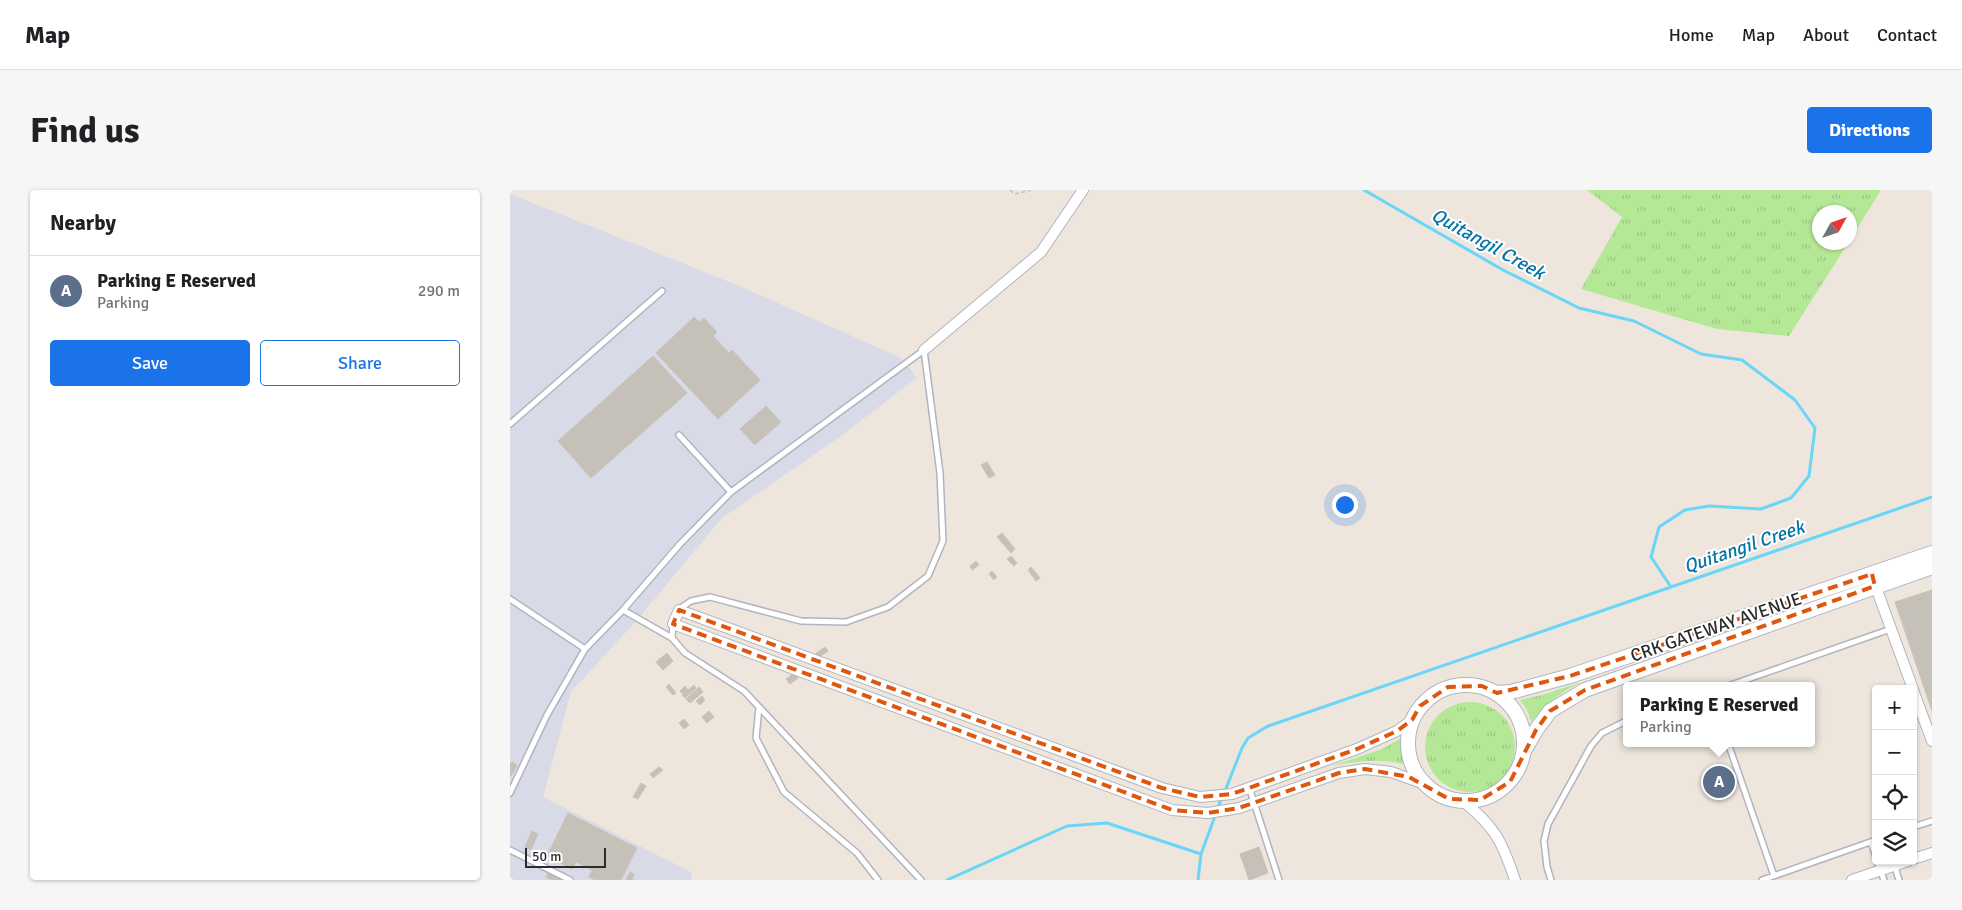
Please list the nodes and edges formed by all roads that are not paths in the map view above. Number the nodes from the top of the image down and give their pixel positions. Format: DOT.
graph roads {
  1 [pos="1083,190"];
  2 [pos="662,291"];
  3 [pos="924,350"];
  4 [pos="510,424"];
  5 [pos="679,435"];
  6 [pos="731,492"];
  7 [pos="1932,552"];
  8 [pos="1932,567"];
  9 [pos="1874,580"];
  10 [pos="510,599"];
  11 [pos="623,610"];
  12 [pos="679,610"];
  13 [pos="672,624"];
  14 [pos="1885,632"];
  15 [pos="672,638"];
  16 [pos="586,649"];
  17 [pos="1740,682"];
  18 [pos="1912,685"];
  19 [pos="1497,693"];
  20 [pos="1917,700"];
  21 [pos="759,707"];
  22 [pos="1412,720"];
  23 [pos="1623,722"];
  24 [pos="1932,741"];
  25 [pos="1729,747"];
  26 [pos="1524,751"];
  27 [pos="1425,784"];
  28 [pos="1249,787"];
  29 [pos="510,792"];
  30 [pos="1462,801"];
  31 [pos="1254,803"];
  32 [pos="1932,821"];
  33 [pos="1917,826"];
  34 [pos="1872,841"];
  35 [pos="510,850"];
  36 [pos="1932,853"];
  37 [pos="1917,858"];
  38 [pos="1892,865"];
  39 [pos="1894,865"];
  40 [pos="1881,871"];
  41 [pos="1774,876"];
  42 [pos="570,880"];
  43 [pos="878,880"];
  44 [pos="921,880"];
  45 [pos="1279,880"];
  46 [pos="1515,880"];
  47 [pos="1551,880"];
  48 [pos="1762,880"];
  49 [pos="1852,880"];
  50 [pos="1899,880"];
  1 -- 3 [label="street"];
  2 -- 4 [label="lane"];
  3 -- 6 [label="lane"];
  3 -- 12 [label="lane"];
  5 -- 6 [label="lane"];
  6 -- 11 [label="lane"];
  7 -- 9 [label="main road, CRK GATEWAY AVENUE"];
  8 -- 9 [label="main road, CRK GATEWAY AVENUE"];
  9 -- 18 [label="street"];
  9 -- 19 [label="main road, CRK GATEWAY AVENUE"];
  9 -- 26 [label="main road, CRK GATEWAY AVENUE"];
  10 -- 16 [label="lane"];
  11 -- 15 [label="lane"];
  11 -- 16 [label="lane"];
  12 -- 13 [label="street"];
  12 -- 28 [label="street"];
  13 -- 15 [label="lane"];
  13 -- 31 [label="street"];
  14 -- 17 [label="lane"];
  15 -- 21 [label="lane"];
  16 -- 29 [label="lane"];
  19 -- 22 [label="main road"];
  19 -- 26 [label="main road"];
  20 -- 24 [label="street"];
  21 -- 43 [label="lane"];
  21 -- 44 [label="lane"];
  22 -- 27 [label="main road"];
  22 -- 28 [label="street"];
  23 -- 47 [label="lane"];
  25 -- 41 [label="lane"];
  26 -- 30 [label="main road"];
  27 -- 30 [label="main road"];
  27 -- 31 [label="street"];
  28 -- 31 [label="lane"];
  30 -- 46 [label="street"];
  31 -- 45 [label="lane"];
  32 -- 33 [label="lane"];
  34 -- 41 [label="lane"];
  35 -- 42 [label="lane"];
  36 -- 37 [label="street"];
  38 -- 40 [label="street"];
  39 -- 50 [label="lane"];
  40 -- 49 [label="street"];
  41 -- 48 [label="lane"];
}
